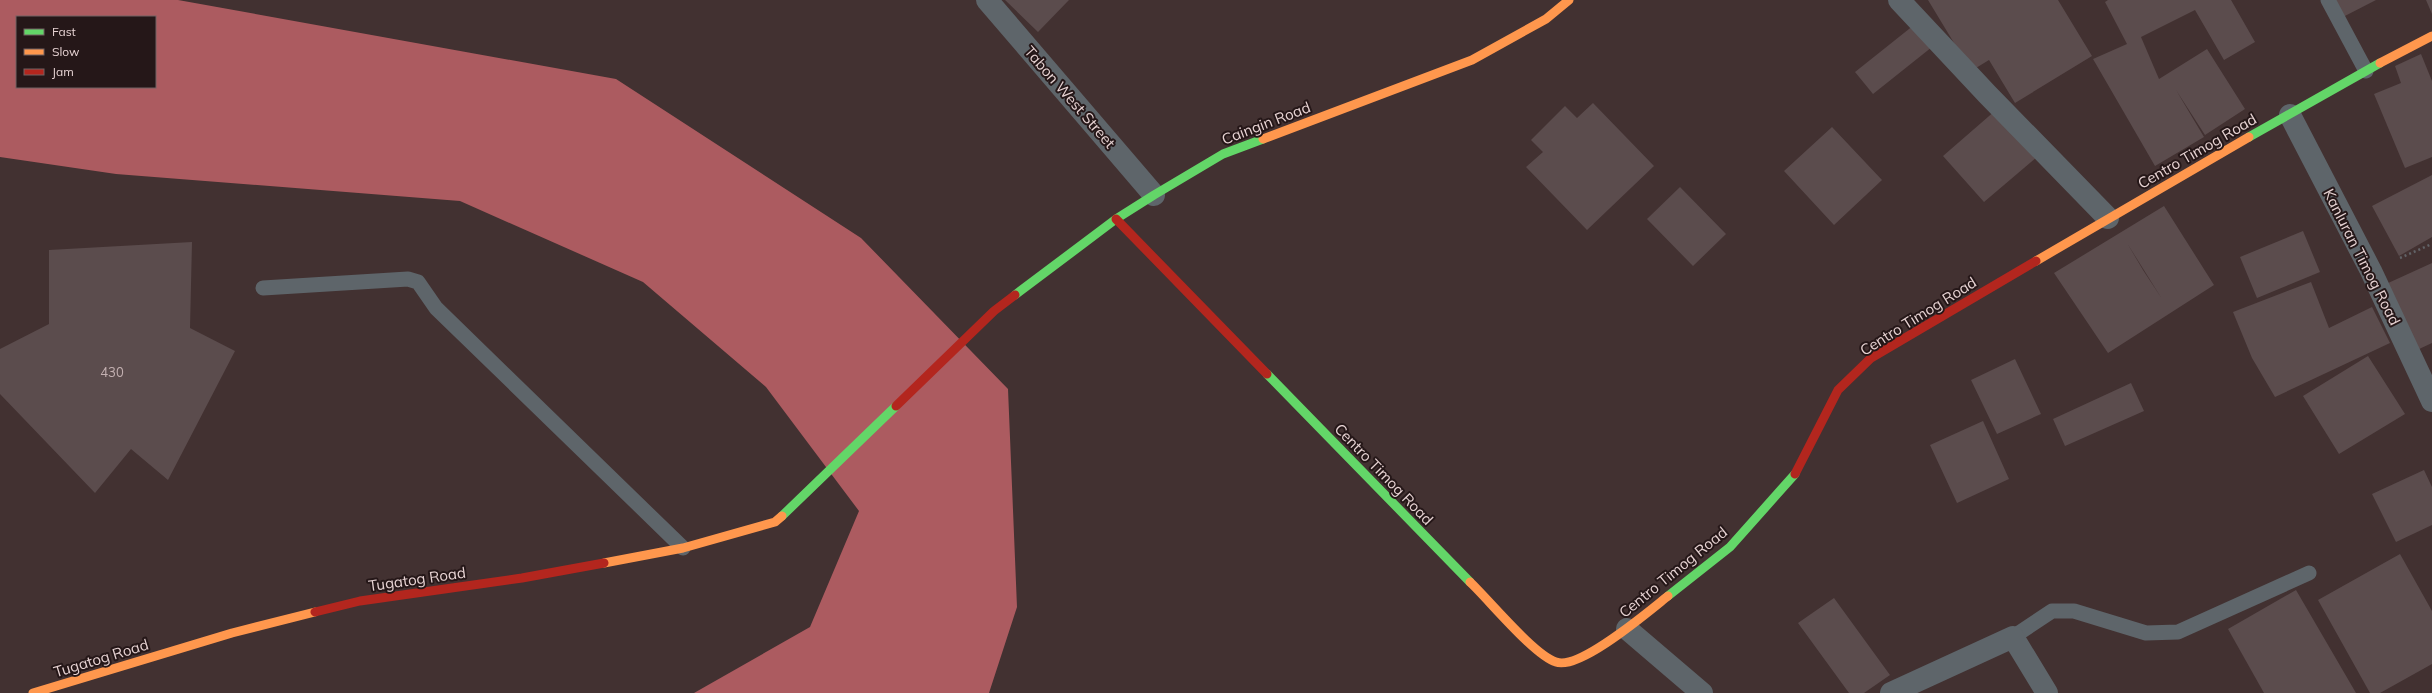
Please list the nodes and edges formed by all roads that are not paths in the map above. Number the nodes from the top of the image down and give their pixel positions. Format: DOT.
graph roads {
  1 [pos="987,0"];
  2 [pos="1569,0"];
  3 [pos="1899,0"];
  4 [pos="2328,0"];
  5 [pos="2432,36"];
  6 [pos="2366,71"];
  7 [pos="2290,115"];
  8 [pos="1154,195"];
  9 [pos="2108,218"];
  10 [pos="1116,219"];
  11 [pos="262,288"];
  12 [pos="2432,401"];
  13 [pos="802,499"];
  14 [pos="683,548"];
  15 [pos="2310,573"];
  16 [pos="1627,629"];
  17 [pos="2013,637"];
  18 [pos="33,693"];
  19 [pos="1702,693"];
  20 [pos="1891,693"];
  21 [pos="2047,693"];
  1 -- 8 [label="street, Tabon West Street"];
  2 -- 8 [label="street, Caingin Road"];
  3 -- 9 [label="street"];
  4 -- 6 [label="lane"];
  5 -- 6 [label="street, Centro Timog Road"];
  6 -- 7 [label="street, Centro Timog Road"];
  7 -- 9 [label="street, Centro Timog Road"];
  7 -- 12 [label="street, Kanluran Timog Road"];
  8 -- 10 [label="street, Caingin Road"];
  9 -- 16 [label="street, Centro Timog Road"];
  10 -- 13 [label="street, Caingin Road"];
  10 -- 16 [label="street, Centro Timog Road"];
  11 -- 14 [label="lane"];
  13 -- 14 [label="street, Tugatog Road"];
  14 -- 18 [label="street, Tugatog Road"];
  15 -- 17 [label="lane"];
  16 -- 19 [label="street"];
  17 -- 20 [label="street"];
  17 -- 21 [label="street"];
}
